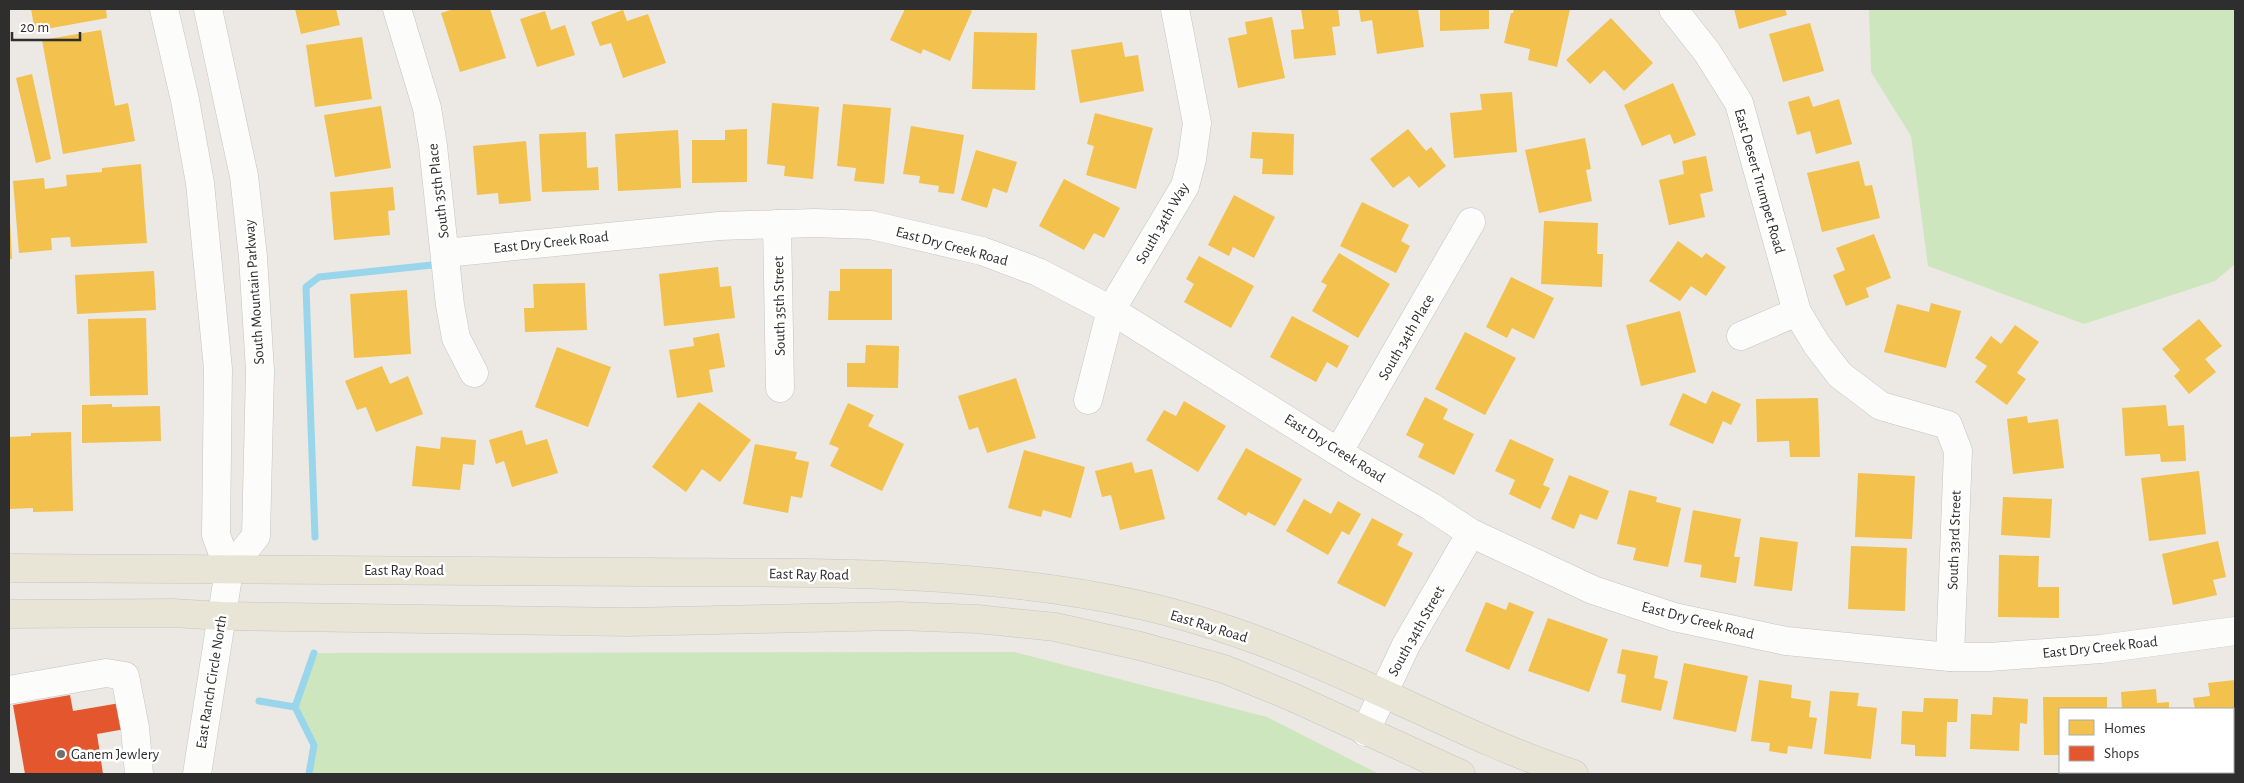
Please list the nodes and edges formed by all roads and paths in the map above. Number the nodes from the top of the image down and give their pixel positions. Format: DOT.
graph roads {
  1 [pos="164,9"];
  2 [pos="208,9"];
  3 [pos="397,9"];
  4 [pos="1175,9"];
  5 [pos="1673,9"];
  6 [pos="1471,222"];
  7 [pos="777,224"];
  8 [pos="445,253"];
  9 [pos="1111,310"];
  10 [pos="1798,312"];
  11 [pos="1741,336"];
  12 [pos="474,373"];
  13 [pos="780,388"];
  14 [pos="1088,400"];
  15 [pos="1948,425"];
  16 [pos="1339,451"];
  17 [pos="1471,533"];
  18 [pos="9,568"];
  19 [pos="228,580"];
  20 [pos="9,614"];
  21 [pos="222,616"];
  22 [pos="2235,631"];
  23 [pos="1950,656"];
  24 [pos="9,690"];
  25 [pos="1383,693"];
  26 [pos="1365,732"];
  27 [pos="139,774"];
  28 [pos="197,774"];
  29 [pos="1461,774"];
  30 [pos="1574,774"];
  1 -- 19 [label="street"];
  2 -- 19 [label="street, South Mountain Parkway"];
  3 -- 8 [label="street, South 35th Place"];
  4 -- 9 [label="street, South 34th Way"];
  5 -- 10 [label="street, East Desert Trumpet Road"];
  6 -- 16 [label="street, South 34th Place"];
  7 -- 8 [label="street, East Dry Creek Road"];
  7 -- 9 [label="street, East Dry Creek Road"];
  7 -- 13 [label="street, South 35th Street"];
  8 -- 12 [label="street, South 35th Place"];
  9 -- 14 [label="street, South 34th Way"];
  9 -- 16 [label="street, East Dry Creek Road"];
  10 -- 11 [label="street"];
  10 -- 15 [label="street, East Desert Trumpet Road"];
  15 -- 23 [label="street, South 33rd Street"];
  16 -- 17 [label="street, East Dry Creek Road"];
  17 -- 23 [label="street, East Dry Creek Road"];
  17 -- 25 [label="street, South 34th Street"];
  18 -- 19 [label="main road, East Ray Road"];
  19 -- 21 [label="street, East Ranch Circle North"];
  19 -- 25 [label="main road, East Ray Road"];
  20 -- 21 [label="main road"];
  21 -- 26 [label="main road"];
  21 -- 28 [label="street, East Ranch Circle North"];
  22 -- 23 [label="street, East Dry Creek Road"];
  24 -- 27 [label="street"];
  25 -- 26 [label="street, South 34th Street"];
  25 -- 30 [label="main road, East Ray Road"];
  26 -- 29 [label="main road"];
}
